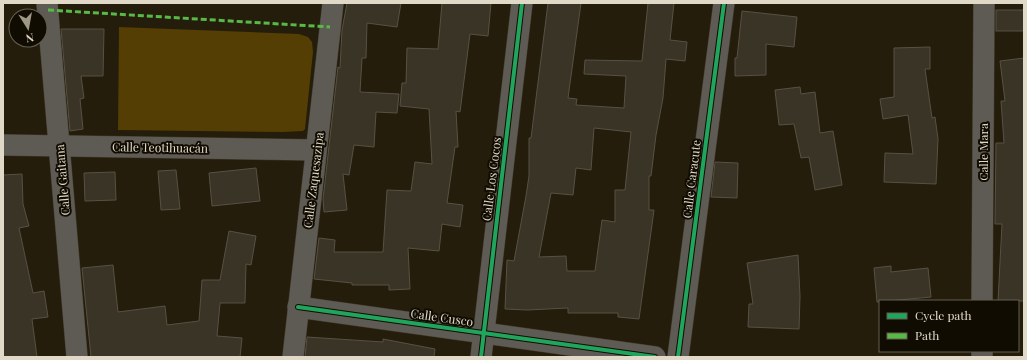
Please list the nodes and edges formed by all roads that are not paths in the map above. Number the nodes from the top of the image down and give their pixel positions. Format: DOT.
graph roads {
  1 [pos="47,3"];
  2 [pos="333,3"];
  3 [pos="522,3"];
  4 [pos="724,3"];
  5 [pos="984,3"];
  6 [pos="3,145"];
  7 [pos="59,146"];
  8 [pos="316,150"];
  9 [pos="982,300"];
  10 [pos="298,307"];
  11 [pos="483,333"];
  12 [pos="77,357"];
  13 [pos="293,357"];
  14 [pos="480,357"];
  15 [pos="655,357"];
  16 [pos="678,357"];
  1 -- 7 [label="street, Calle Gaitana"];
  2 -- 8 [label="street, Calle Zaquesazipa"];
  3 -- 11 [label="street, Calle Los Cocos"];
  4 -- 16 [label="street, Calle Caracute"];
  5 -- 9 [label="street, Calle Mara"];
  6 -- 7 [label="street, Calle Teotihuacán"];
  7 -- 8 [label="street, Calle Teotihuacán"];
  7 -- 12 [label="street, Calle Gaitana"];
  8 -- 10 [label="street, Calle Zaquesazipa"];
  10 -- 11 [label="street, Calle Cusco"];
  10 -- 13 [label="street, Calle Zaquesazipa"];
  11 -- 14 [label="street, Calle Los Cocos"];
  11 -- 15 [label="street, Calle Cusco"];
}
